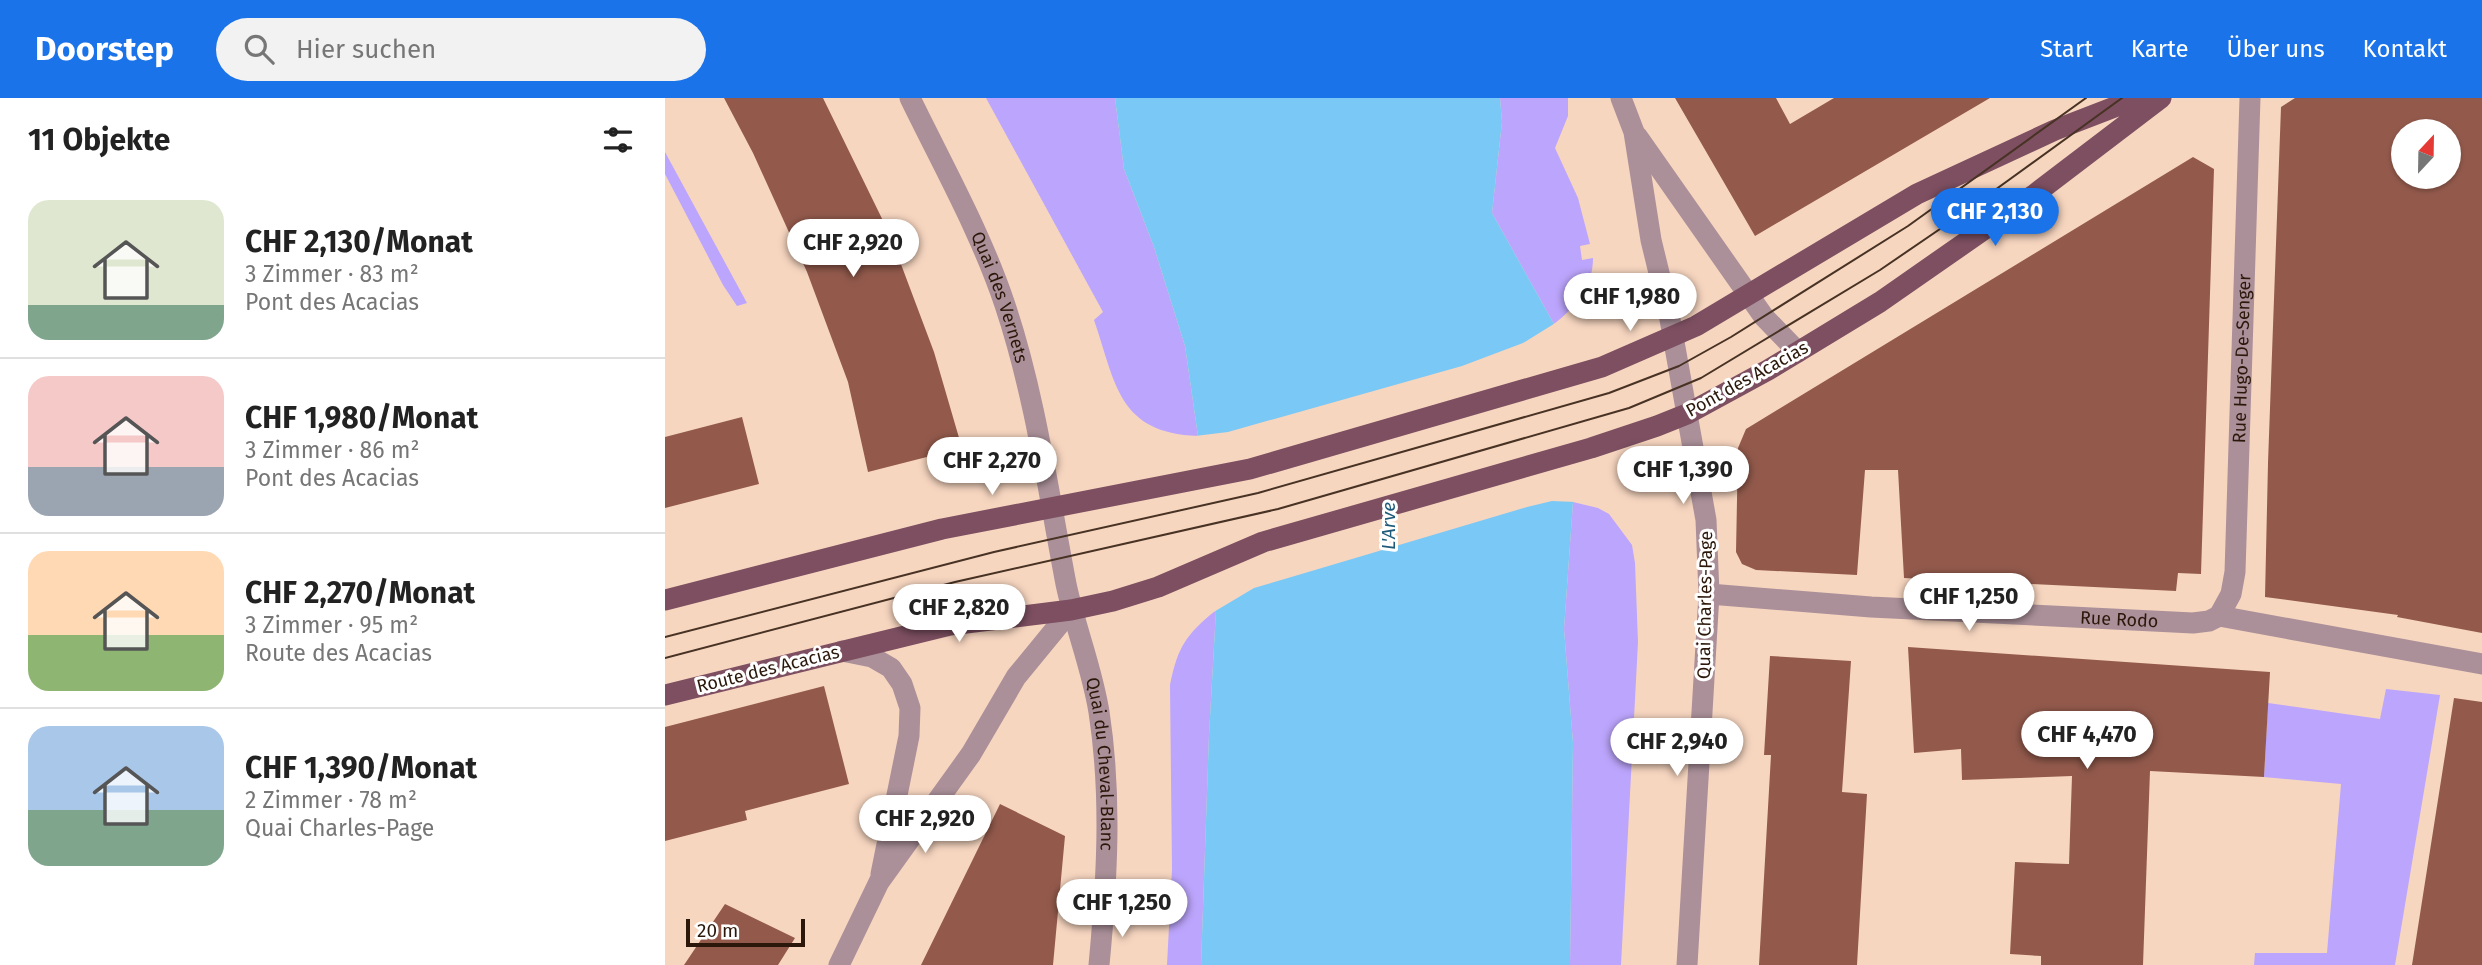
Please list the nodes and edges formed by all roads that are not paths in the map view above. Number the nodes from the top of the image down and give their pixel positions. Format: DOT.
graph roads {
  1 [pos="910,98"];
  2 [pos="1621,98"];
  3 [pos="2138,98"];
  4 [pos="2161,98"];
  5 [pos="2250,98"];
  6 [pos="1634,132"];
  7 [pos="1749,295"];
  8 [pos="1673,336"];
  9 [pos="1798,352"];
  10 [pos="1687,414"];
  11 [pos="1051,508"];
  12 [pos="1158,587"];
  13 [pos="1709,594"];
  14 [pos="665,600"];
  15 [pos="1072,610"];
  16 [pos="2219,616"];
  17 [pos="842,651"];
  18 [pos="2482,664"];
  19 [pos="665,695"];
  20 [pos="879,883"];
  21 [pos="839,965"];
  22 [pos="1099,965"];
  23 [pos="1687,965"];
  1 -- 11 [label="street, Quai des Vernets"];
  2 -- 6 [label="street"];
  3 -- 7 [label="main road"];
  4 -- 9 [label="main road, Pont des Acacias"];
  5 -- 16 [label="street, Rue Hugo-De-Senger"];
  6 -- 7 [label="street"];
  6 -- 8 [label="street, Quai Charles-Page"];
  7 -- 8 [label="main road"];
  7 -- 9 [label="street"];
  8 -- 10 [label="street, Quai Charles-Page"];
  8 -- 11 [label="main road"];
  9 -- 10 [label="main road, Pont des Acacias"];
  10 -- 12 [label="main road, Pont des Acacias"];
  10 -- 13 [label="street, Quai Charles-Page"];
  11 -- 14 [label="main road"];
  11 -- 15 [label="street"];
  12 -- 15 [label="main road, Route des Acacias"];
  13 -- 16 [label="street, Rue Rodo"];
  13 -- 23 [label="street, Quai Charles-Page"];
  15 -- 17 [label="main road, Route des Acacias"];
  15 -- 20 [label="street"];
  15 -- 22 [label="street, Quai du Cheval-Blanc"];
  16 -- 18 [label="street, Rue Rodo"];
  17 -- 19 [label="main road, Route des Acacias"];
  17 -- 20 [label="street"];
  20 -- 21 [label="street"];
}
